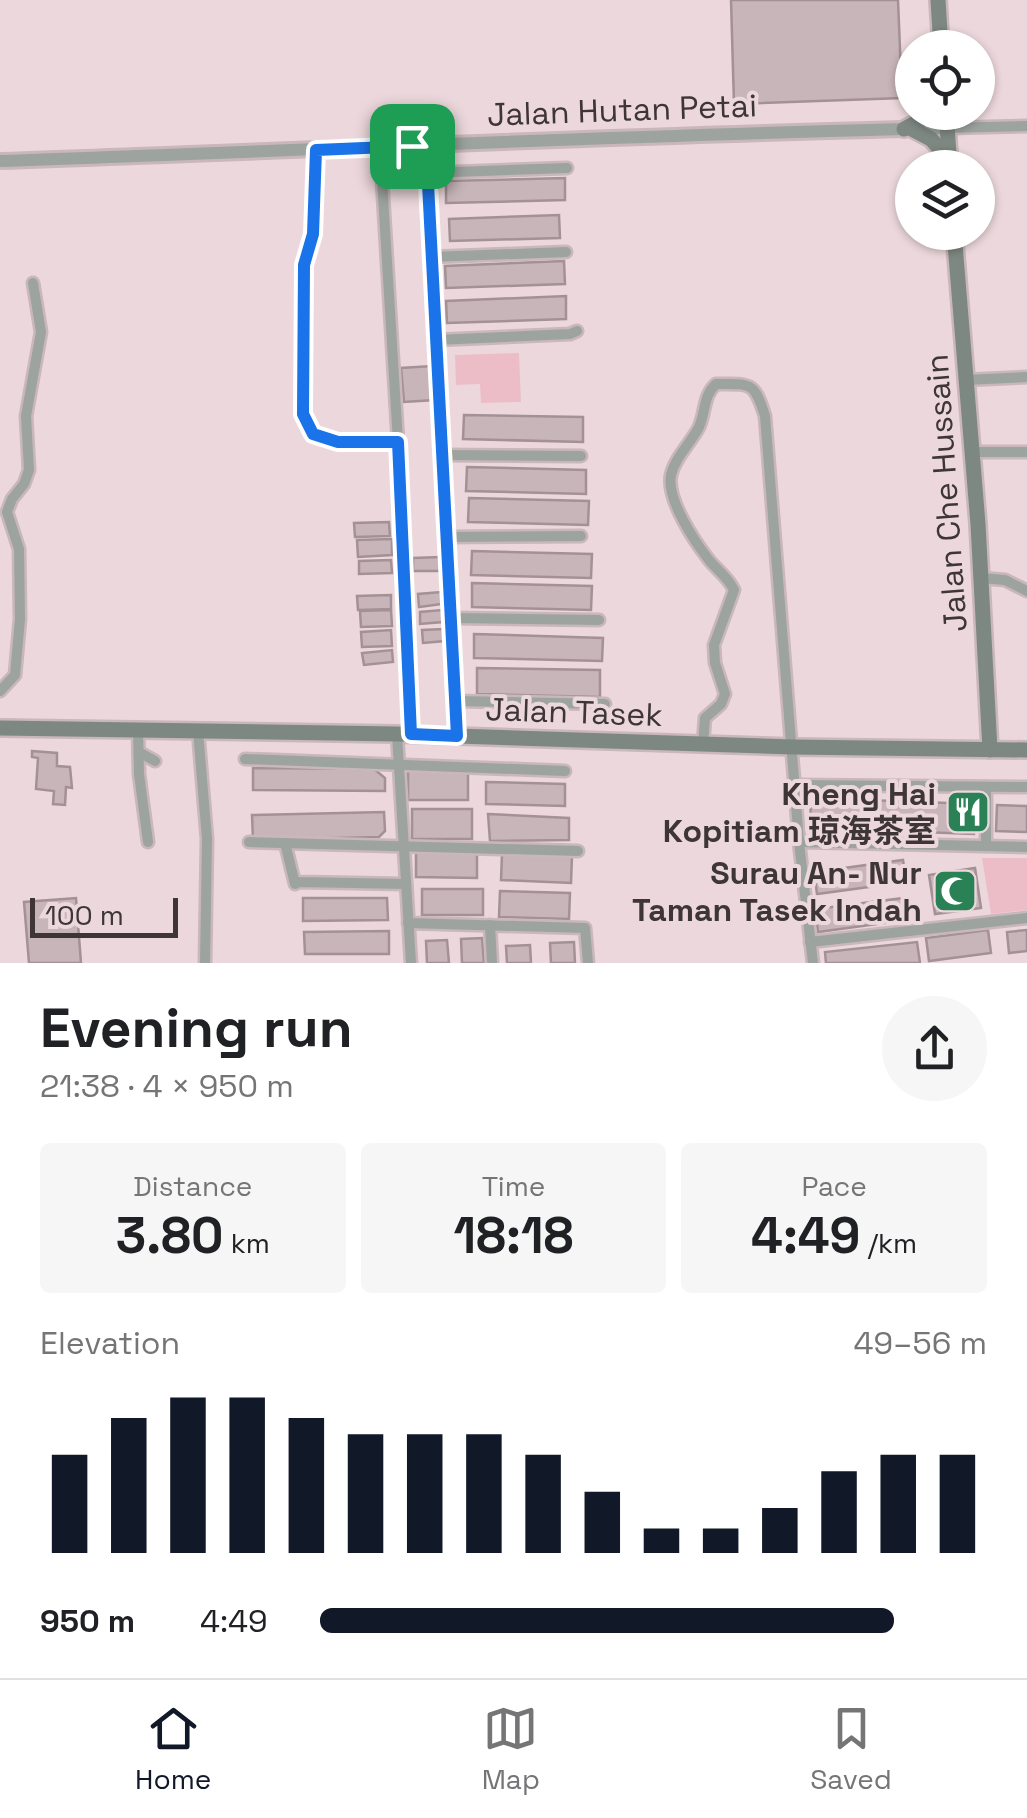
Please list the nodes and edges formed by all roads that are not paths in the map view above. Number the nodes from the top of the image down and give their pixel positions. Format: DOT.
graph roads {
  1 [pos="938,0"];
  2 [pos="940,30"];
  3 [pos="995,124"];
  4 [pos="1027,126"];
  5 [pos="895,128"];
  6 [pos="911,130"];
  7 [pos="426,146"];
  8 [pos="380,147"];
  9 [pos="316,150"];
  10 [pos="940,150"];
  11 [pos="0,161"];
  12 [pos="567,168"];
  13 [pos="427,173"];
  14 [pos="955,250"];
  15 [pos="566,252"];
  16 [pos="431,257"];
  17 [pos="33,283"];
  18 [pos="577,331"];
  19 [pos="436,340"];
  20 [pos="1027,376"];
  21 [pos="964,380"];
  22 [pos="398,442"];
  23 [pos="972,452"];
  24 [pos="1027,452"];
  25 [pos="442,455"];
  26 [pos="581,456"];
  27 [pos="582,536"];
  28 [pos="446,538"];
  29 [pos="981,578"];
  30 [pos="1027,590"];
  31 [pos="452,618"];
  32 [pos="599,620"];
  33 [pos="0,691"];
  34 [pos="455,701"];
  35 [pos="605,704"];
  36 [pos="0,728"];
  37 [pos="138,729"];
  38 [pos="198,731"];
  39 [pos="404,734"];
  40 [pos="457,736"];
  41 [pos="703,744"];
  42 [pos="793,747"];
  43 [pos="990,750"];
  44 [pos="1027,750"];
  45 [pos="139,752"];
  46 [pos="245,759"];
  47 [pos="155,761"];
  48 [pos="399,765"];
  49 [pos="565,771"];
  50 [pos="794,785"];
  51 [pos="986,787"];
  52 [pos="1027,788"];
  53 [pos="148,842"];
  54 [pos="248,842"];
  55 [pos="799,842"];
  56 [pos="286,843"];
  57 [pos="404,846"];
  58 [pos="986,846"];
  59 [pos="1027,847"];
  60 [pos="578,852"];
  61 [pos="406,884"];
  62 [pos="1027,918"];
  63 [pos="408,923"];
  64 [pos="490,925"];
  65 [pos="810,942"];
  66 [pos="205,963"];
  67 [pos="411,963"];
  68 [pos="492,963"];
  69 [pos="588,963"];
  70 [pos="813,963"];
  1 -- 2 [label="main road"];
  3 -- 4 [label="street"];
  5 -- 7 [label="street, Jalan Hutan Petai"];
  6 -- 10 [label="main road"];
  7 -- 8 [label="street, Jalan Hutan Petai"];
  7 -- 13 [label="street"];
  8 -- 9 [label="street, Jalan Hutan Petai"];
  8 -- 22 [label="street"];
  9 -- 11 [label="street, Jalan Hutan Petai"];
  9 -- 22 [label="street"];
  12 -- 13 [label="street"];
  13 -- 16 [label="street"];
  14 -- 21 [label="main road, Jalan Che Hussain"];
  15 -- 16 [label="street"];
  16 -- 19 [label="street"];
  17 -- 33 [label="street"];
  18 -- 19 [label="street"];
  19 -- 25 [label="street"];
  20 -- 21 [label="street"];
  21 -- 23 [label="main road, Jalan Che Hussain"];
  22 -- 39 [label="street"];
  23 -- 24 [label="street"];
  23 -- 29 [label="main road, Jalan Che Hussain"];
  25 -- 26 [label="street"];
  25 -- 28 [label="street"];
  27 -- 28 [label="street"];
  28 -- 31 [label="street"];
  29 -- 30 [label="street"];
  29 -- 43 [label="main road, Jalan Che Hussain"];
  31 -- 32 [label="street"];
  31 -- 34 [label="street"];
  34 -- 35 [label="street"];
  34 -- 40 [label="street"];
  36 -- 37 [label="main road, Jalan Tasek"];
  37 -- 38 [label="main road, Jalan Tasek"];
  37 -- 45 [label="street"];
  38 -- 39 [label="main road, Jalan Tasek"];
  38 -- 66 [label="street"];
  39 -- 40 [label="main road, Jalan Tasek"];
  39 -- 48 [label="street"];
  40 -- 41 [label="main road, Jalan Tasek"];
  41 -- 42 [label="main road, Jalan Tasek"];
  41 -- 42 [label="street"];
  42 -- 43 [label="main road, Jalan Tasek"];
  42 -- 50 [label="street"];
  43 -- 44 [label="main road, Jalan Tasek"];
  45 -- 47 [label="street"];
  45 -- 53 [label="street"];
  46 -- 48 [label="street, Jalan Tasek"];
  48 -- 49 [label="street, Jalan Tasek"];
  48 -- 57 [label="street"];
  50 -- 51 [label="street"];
  50 -- 55 [label="street"];
  51 -- 52 [label="street"];
  51 -- 58 [label="street"];
  54 -- 56 [label="street"];
  55 -- 58 [label="street"];
  55 -- 65 [label="street"];
  56 -- 57 [label="street"];
  56 -- 61 [label="street"];
  57 -- 60 [label="street"];
  57 -- 61 [label="street"];
  58 -- 59 [label="street"];
  61 -- 63 [label="street"];
  62 -- 65 [label="street"];
  63 -- 64 [label="street"];
  63 -- 67 [label="street"];
  64 -- 68 [label="street"];
  64 -- 69 [label="street"];
  65 -- 70 [label="street"];
}
